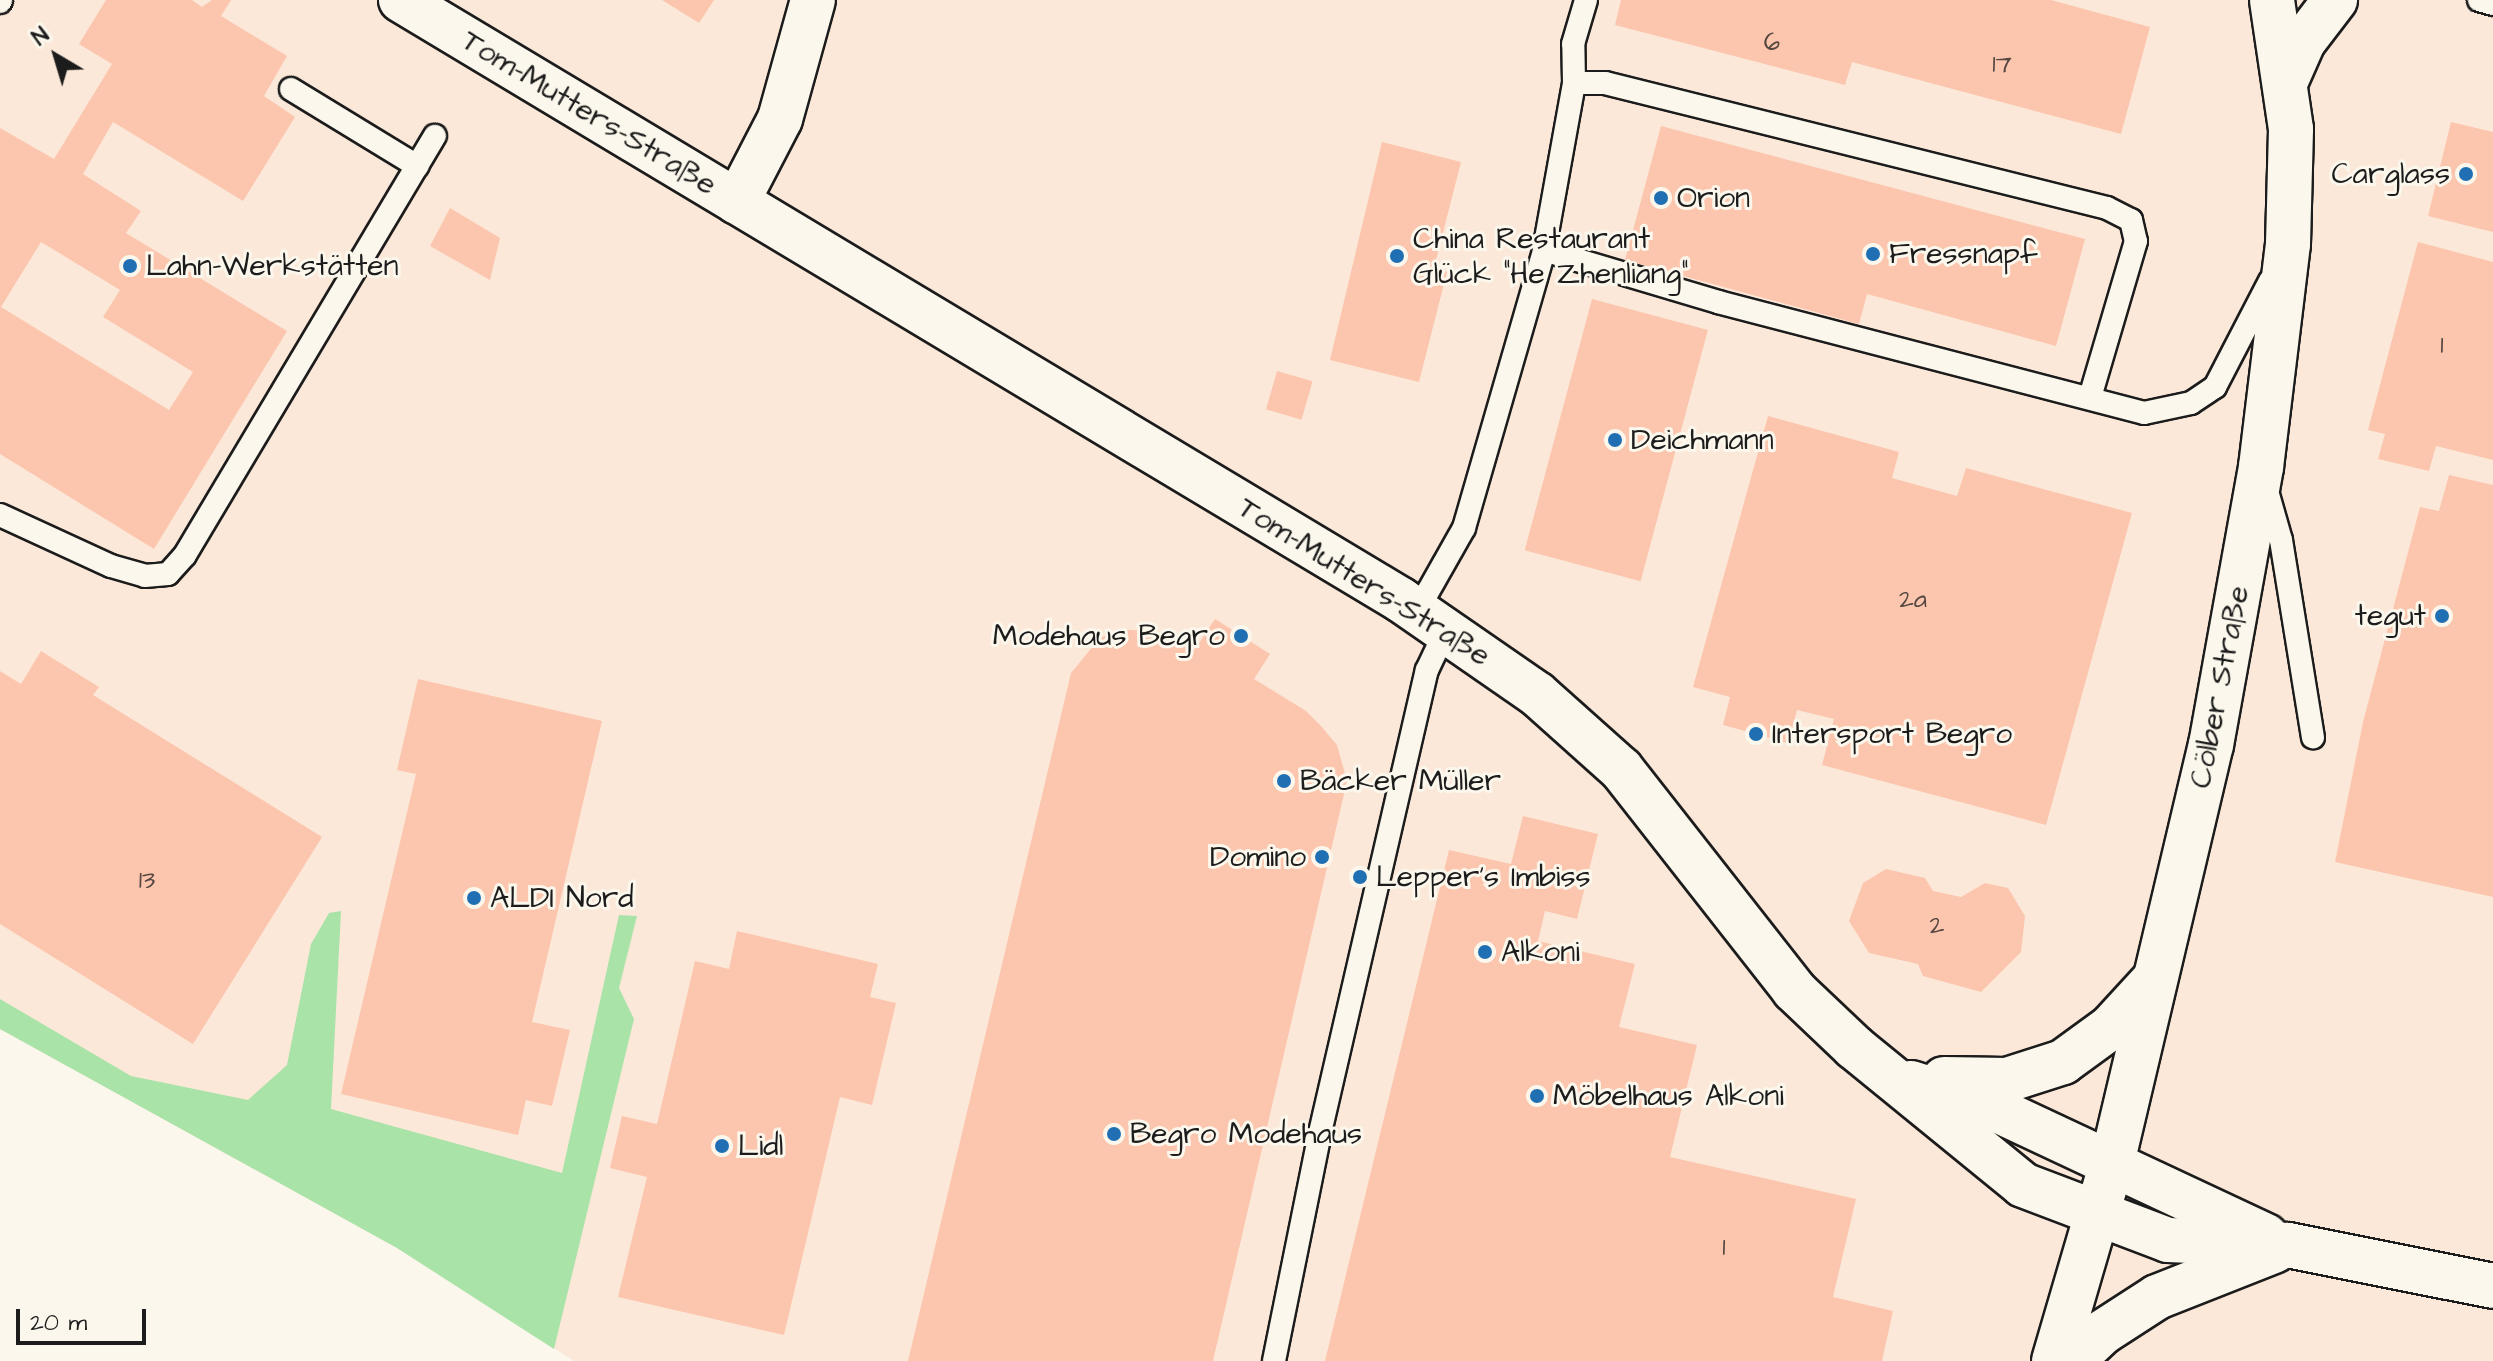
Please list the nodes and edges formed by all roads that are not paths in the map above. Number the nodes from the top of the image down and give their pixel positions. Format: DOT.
graph roads {
  1 [pos="401,0"];
  2 [pos="813,0"];
  3 [pos="1586,0"];
  4 [pos="2272,0"];
  5 [pos="2335,0"];
  6 [pos="2479,0"];
  7 [pos="2493,4"];
  8 [pos="1574,83"];
  9 [pos="2285,83"];
  10 [pos="291,89"];
  11 [pos="435,136"];
  12 [pos="417,166"];
  13 [pos="737,202"];
  14 [pos="2288,244"];
  15 [pos="1544,250"];
  16 [pos="2090,397"];
  17 [pos="2261,467"];
  18 [pos="0,515"];
  19 [pos="1432,620"];
  20 [pos="2313,737"];
  21 [pos="2154,980"];
  22 [pos="1894,1077"];
  23 [pos="2112,1163"];
  24 [pos="2098,1213"];
  25 [pos="2288,1245"];
  26 [pos="2493,1286"];
  27 [pos="1274,1361"];
  28 [pos="2054,1361"];
  29 [pos="2072,1361"];
  1 -- 13 [label="street, Tom-Mutters-Straße"];
  2 -- 13 [label="street, Tom-Mutters-Straße"];
  3 -- 8 [label="lane"];
  4 -- 9 [label="street, Cölber Straße"];
  5 -- 9 [label="street"];
  6 -- 7 [label="lane"];
  8 -- 15 [label="lane"];
  8 -- 16 [label="lane"];
  9 -- 14 [label="street, Cölber Straße"];
  10 -- 12 [label="lane"];
  11 -- 12 [label="lane"];
  12 -- 18 [label="lane"];
  13 -- 19 [label="street, Tom-Mutters-Straße"];
  14 -- 16 [label="lane"];
  14 -- 17 [label="street, Cölber Straße"];
  15 -- 16 [label="lane"];
  15 -- 19 [label="lane"];
  17 -- 20 [label="lane"];
  17 -- 21 [label="street, Cölber Straße"];
  19 -- 22 [label="street, Tom-Mutters-Straße"];
  19 -- 27 [label="lane"];
  21 -- 22 [label="street"];
  21 -- 23 [label="street, Cölber Straße"];
  22 -- 23 [label="street, Tom-Mutters-Straße"];
  22 -- 24 [label="street, Tom-Mutters-Straße"];
  23 -- 24 [label="street, Cölber Straße"];
  23 -- 25 [label="street, Tom-Mutters-Straße"];
  24 -- 25 [label="street, Tom-Mutters-Straße"];
  24 -- 28 [label="street, Cölber Straße"];
  25 -- 26 [label="street"];
  25 -- 29 [label="street"];
}
